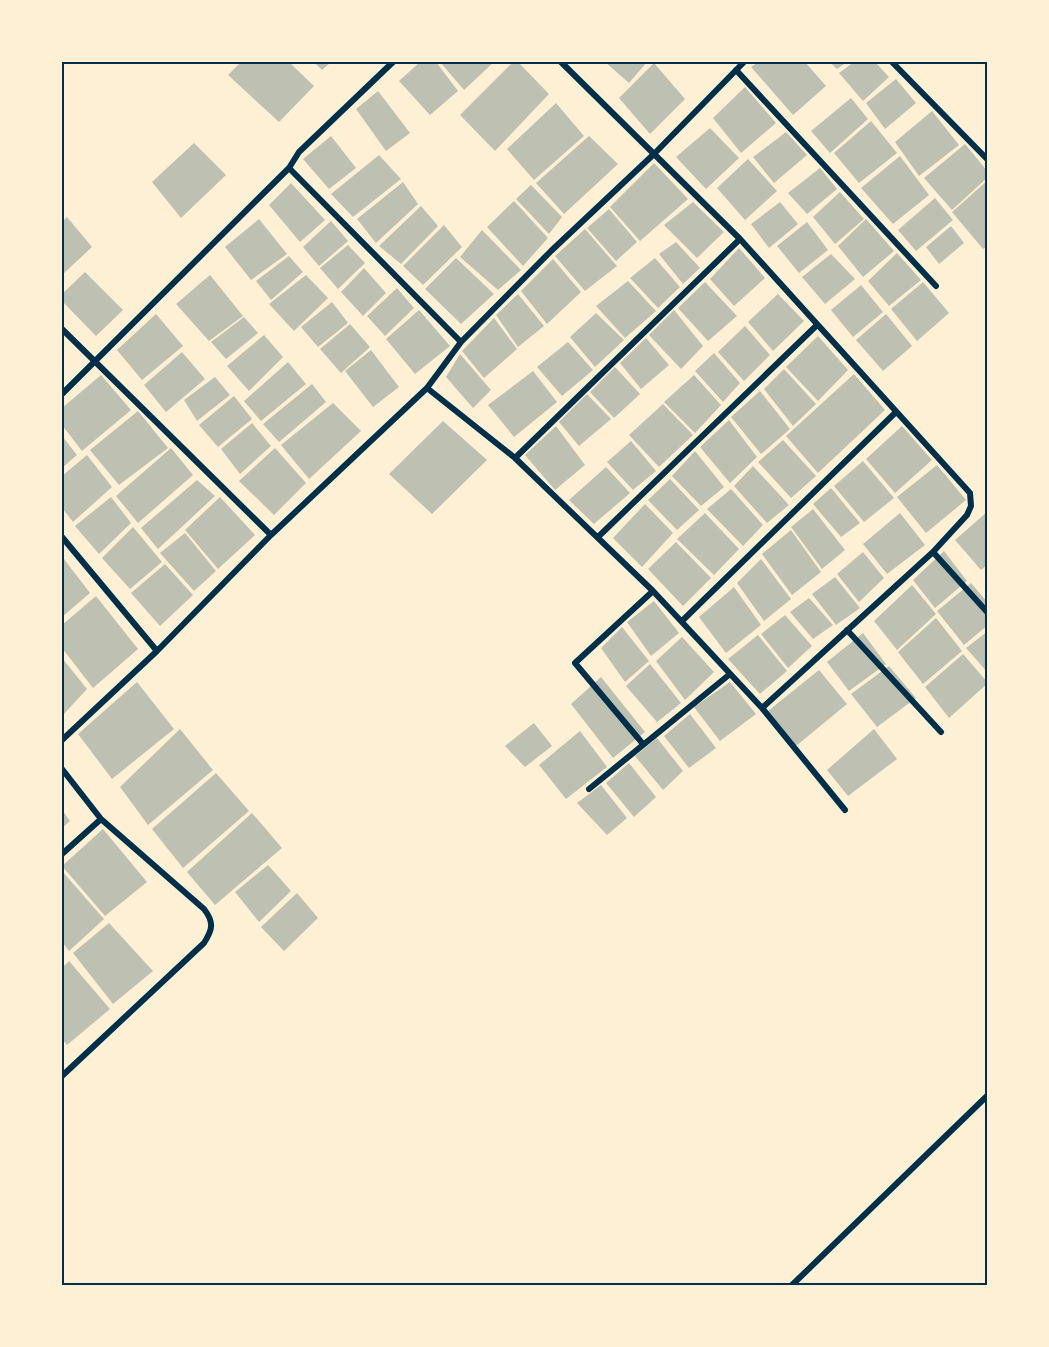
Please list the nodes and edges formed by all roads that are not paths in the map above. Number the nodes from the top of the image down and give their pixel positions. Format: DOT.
graph roads {
  1 [pos="393,62"];
  2 [pos="561,62"];
  3 [pos="744,62"];
  4 [pos="892,62"];
  5 [pos="736,70"];
  6 [pos="654,154"];
  7 [pos="987,160"];
  8 [pos="289,168"];
  9 [pos="740,239"];
  10 [pos="936,286"];
  11 [pos="817,326"];
  12 [pos="62,329"];
  13 [pos="461,342"];
  14 [pos="95,362"];
  15 [pos="427,388"];
  16 [pos="62,393"];
  17 [pos="895,413"];
  18 [pos="515,458"];
  19 [pos="271,535"];
  20 [pos="62,537"];
  21 [pos="598,537"];
  22 [pos="933,552"];
  23 [pos="652,591"];
  24 [pos="987,613"];
  25 [pos="682,621"];
  26 [pos="847,630"];
  27 [pos="157,651"];
  28 [pos="730,674"];
  29 [pos="762,708"];
  30 [pos="941,732"];
  31 [pos="62,740"];
  32 [pos="643,744"];
  33 [pos="62,769"];
  34 [pos="589,789"];
  35 [pos="845,810"];
  36 [pos="101,819"];
  37 [pos="62,855"];
  38 [pos="62,1076"];
  39 [pos="987,1095"];
  40 [pos="791,1286"];
  1 -- 8 [label="street"];
  2 -- 6 [label="street"];
  3 -- 5 [label="street"];
  4 -- 7 [label="street"];
  5 -- 6 [label="street"];
  5 -- 10 [label="street"];
  6 -- 9 [label="street"];
  6 -- 13 [label="street"];
  8 -- 13 [label="street"];
  8 -- 14 [label="street"];
  9 -- 11 [label="street"];
  9 -- 18 [label="street"];
  11 -- 17 [label="street"];
  11 -- 21 [label="street"];
  12 -- 14 [label="street"];
  13 -- 15 [label="street"];
  14 -- 16 [label="street"];
  14 -- 19 [label="street"];
  15 -- 18 [label="street"];
  15 -- 19 [label="street"];
  17 -- 22 [label="street"];
  17 -- 25 [label="street"];
  18 -- 21 [label="street"];
  19 -- 27 [label="street"];
  20 -- 27 [label="street"];
  21 -- 23 [label="street"];
  22 -- 24 [label="street"];
  22 -- 26 [label="street"];
  23 -- 25 [label="street"];
  23 -- 32 [label="street"];
  25 -- 28 [label="street"];
  26 -- 29 [label="street"];
  26 -- 30 [label="street"];
  27 -- 31 [label="street"];
  28 -- 29 [label="street"];
  28 -- 32 [label="street"];
  29 -- 35 [label="street"];
  32 -- 34 [label="street"];
  33 -- 36 [label="street"];
  36 -- 37 [label="street"];
  36 -- 38 [label="street"];
  39 -- 40 [label="street"];
}
